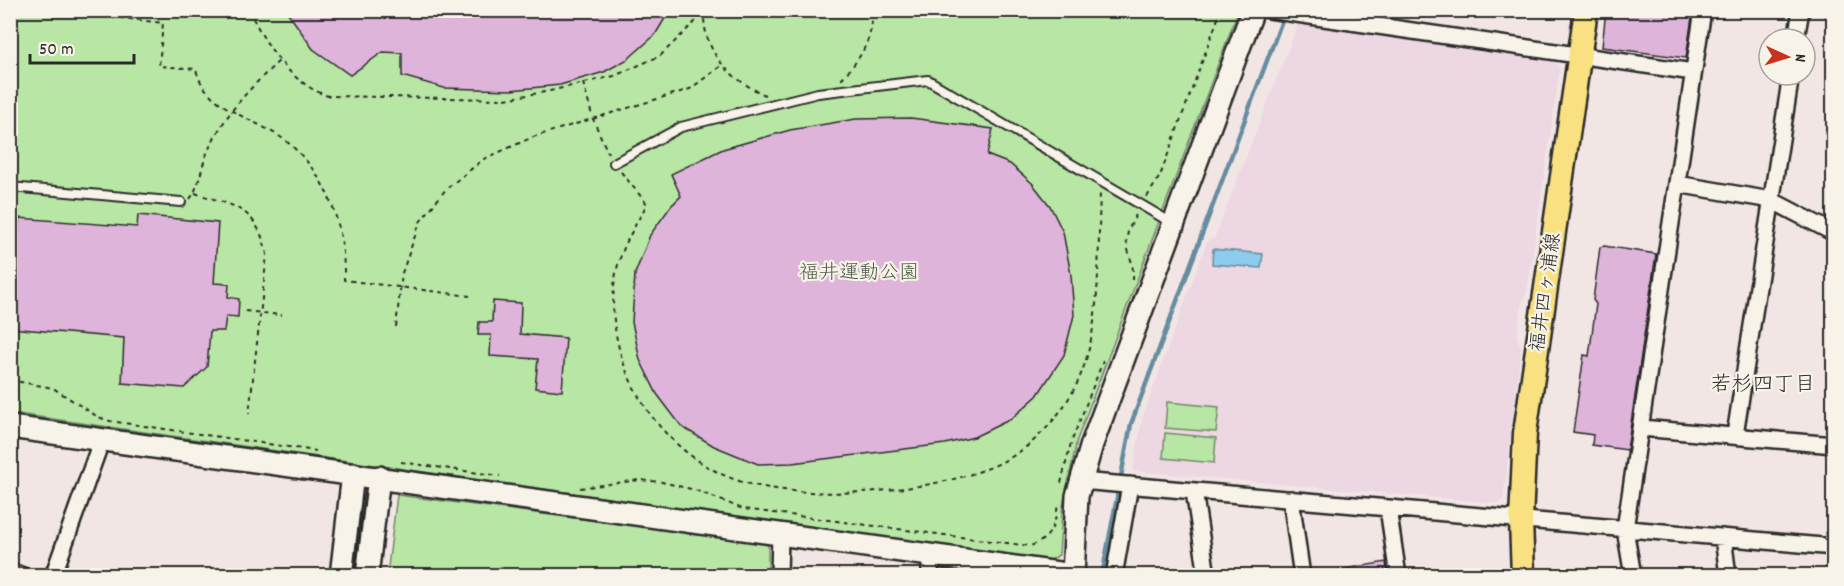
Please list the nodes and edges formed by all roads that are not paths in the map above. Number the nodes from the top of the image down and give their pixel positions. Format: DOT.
graph roads {
  1 [pos="1253,10"];
  2 [pos="1586,10"];
  3 [pos="1703,10"];
  4 [pos="1801,10"];
  5 [pos="1272,11"];
  6 [pos="1798,27"];
  7 [pos="1579,56"];
  8 [pos="1693,72"];
  9 [pos="1789,87"];
  10 [pos="614,163"];
  11 [pos="1677,184"];
  12 [pos="10,187"];
  13 [pos="1771,200"];
  14 [pos="181,202"];
  15 [pos="1173,224"];
  16 [pos="1833,233"];
  17 [pos="10,427"];
  18 [pos="1641,428"];
  19 [pos="1735,435"];
  20 [pos="102,439"];
  21 [pos="1833,441"];
  22 [pos="353,474"];
  23 [pos="379,477"];
  24 [pos="1081,481"];
  25 [pos="1129,485"];
  26 [pos="1194,491"];
  27 [pos="1291,500"];
  28 [pos="1388,508"];
  29 [pos="1521,520"];
  30 [pos="1626,529"];
  31 [pos="780,534"];
  32 [pos="1723,537"];
  33 [pos="1833,547"];
  34 [pos="930,565"];
  35 [pos="10,571"];
  36 [pos="1073,575"];
  37 [pos="23,576"];
  38 [pos="53,576"];
  39 [pos="342,576"];
  40 [pos="367,576"];
  41 [pos="779,576"];
  42 [pos="1114,576"];
  43 [pos="1207,576"];
  44 [pos="1302,576"];
  45 [pos="1398,576"];
  46 [pos="1523,576"];
  47 [pos="1633,576"];
  48 [pos="1728,576"];
  1 -- 15 [label="street"];
  2 -- 7 [label="main road, 福井四ヶ浦線"];
  3 -- 8 [label="street"];
  4 -- 6 [label="street"];
  5 -- 7 [label="street"];
  7 -- 8 [label="street"];
  7 -- 29 [label="main road, 福井四ヶ浦線"];
  8 -- 11 [label="street"];
  9 -- 13 [label="street"];
  10 -- 15 [label="lane"];
  11 -- 13 [label="street"];
  11 -- 18 [label="street"];
  12 -- 14 [label="lane"];
  13 -- 16 [label="street"];
  13 -- 19 [label="street"];
  15 -- 24 [label="street"];
  17 -- 20 [label="street"];
  18 -- 19 [label="street"];
  18 -- 30 [label="street"];
  19 -- 21 [label="street"];
  20 -- 22 [label="street"];
  20 -- 38 [label="street"];
  22 -- 23 [label="street"];
  22 -- 39 [label="street"];
  23 -- 31 [label="street"];
  23 -- 40 [label="street"];
  24 -- 25 [label="street"];
  24 -- 36 [label="street"];
  25 -- 26 [label="street"];
  25 -- 42 [label="street"];
  26 -- 27 [label="street"];
  26 -- 43 [label="street"];
  27 -- 28 [label="street"];
  27 -- 44 [label="street"];
  28 -- 29 [label="street"];
  28 -- 45 [label="street"];
  29 -- 30 [label="street"];
  29 -- 46 [label="main road, 福井四ヶ浦線"];
  30 -- 32 [label="street"];
  30 -- 47 [label="street"];
  31 -- 34 [label="street"];
  31 -- 41 [label="street"];
  32 -- 33 [label="street"];
  32 -- 48 [label="street"];
  34 -- 36 [label="street"];
  35 -- 37 [label="street"];
}
